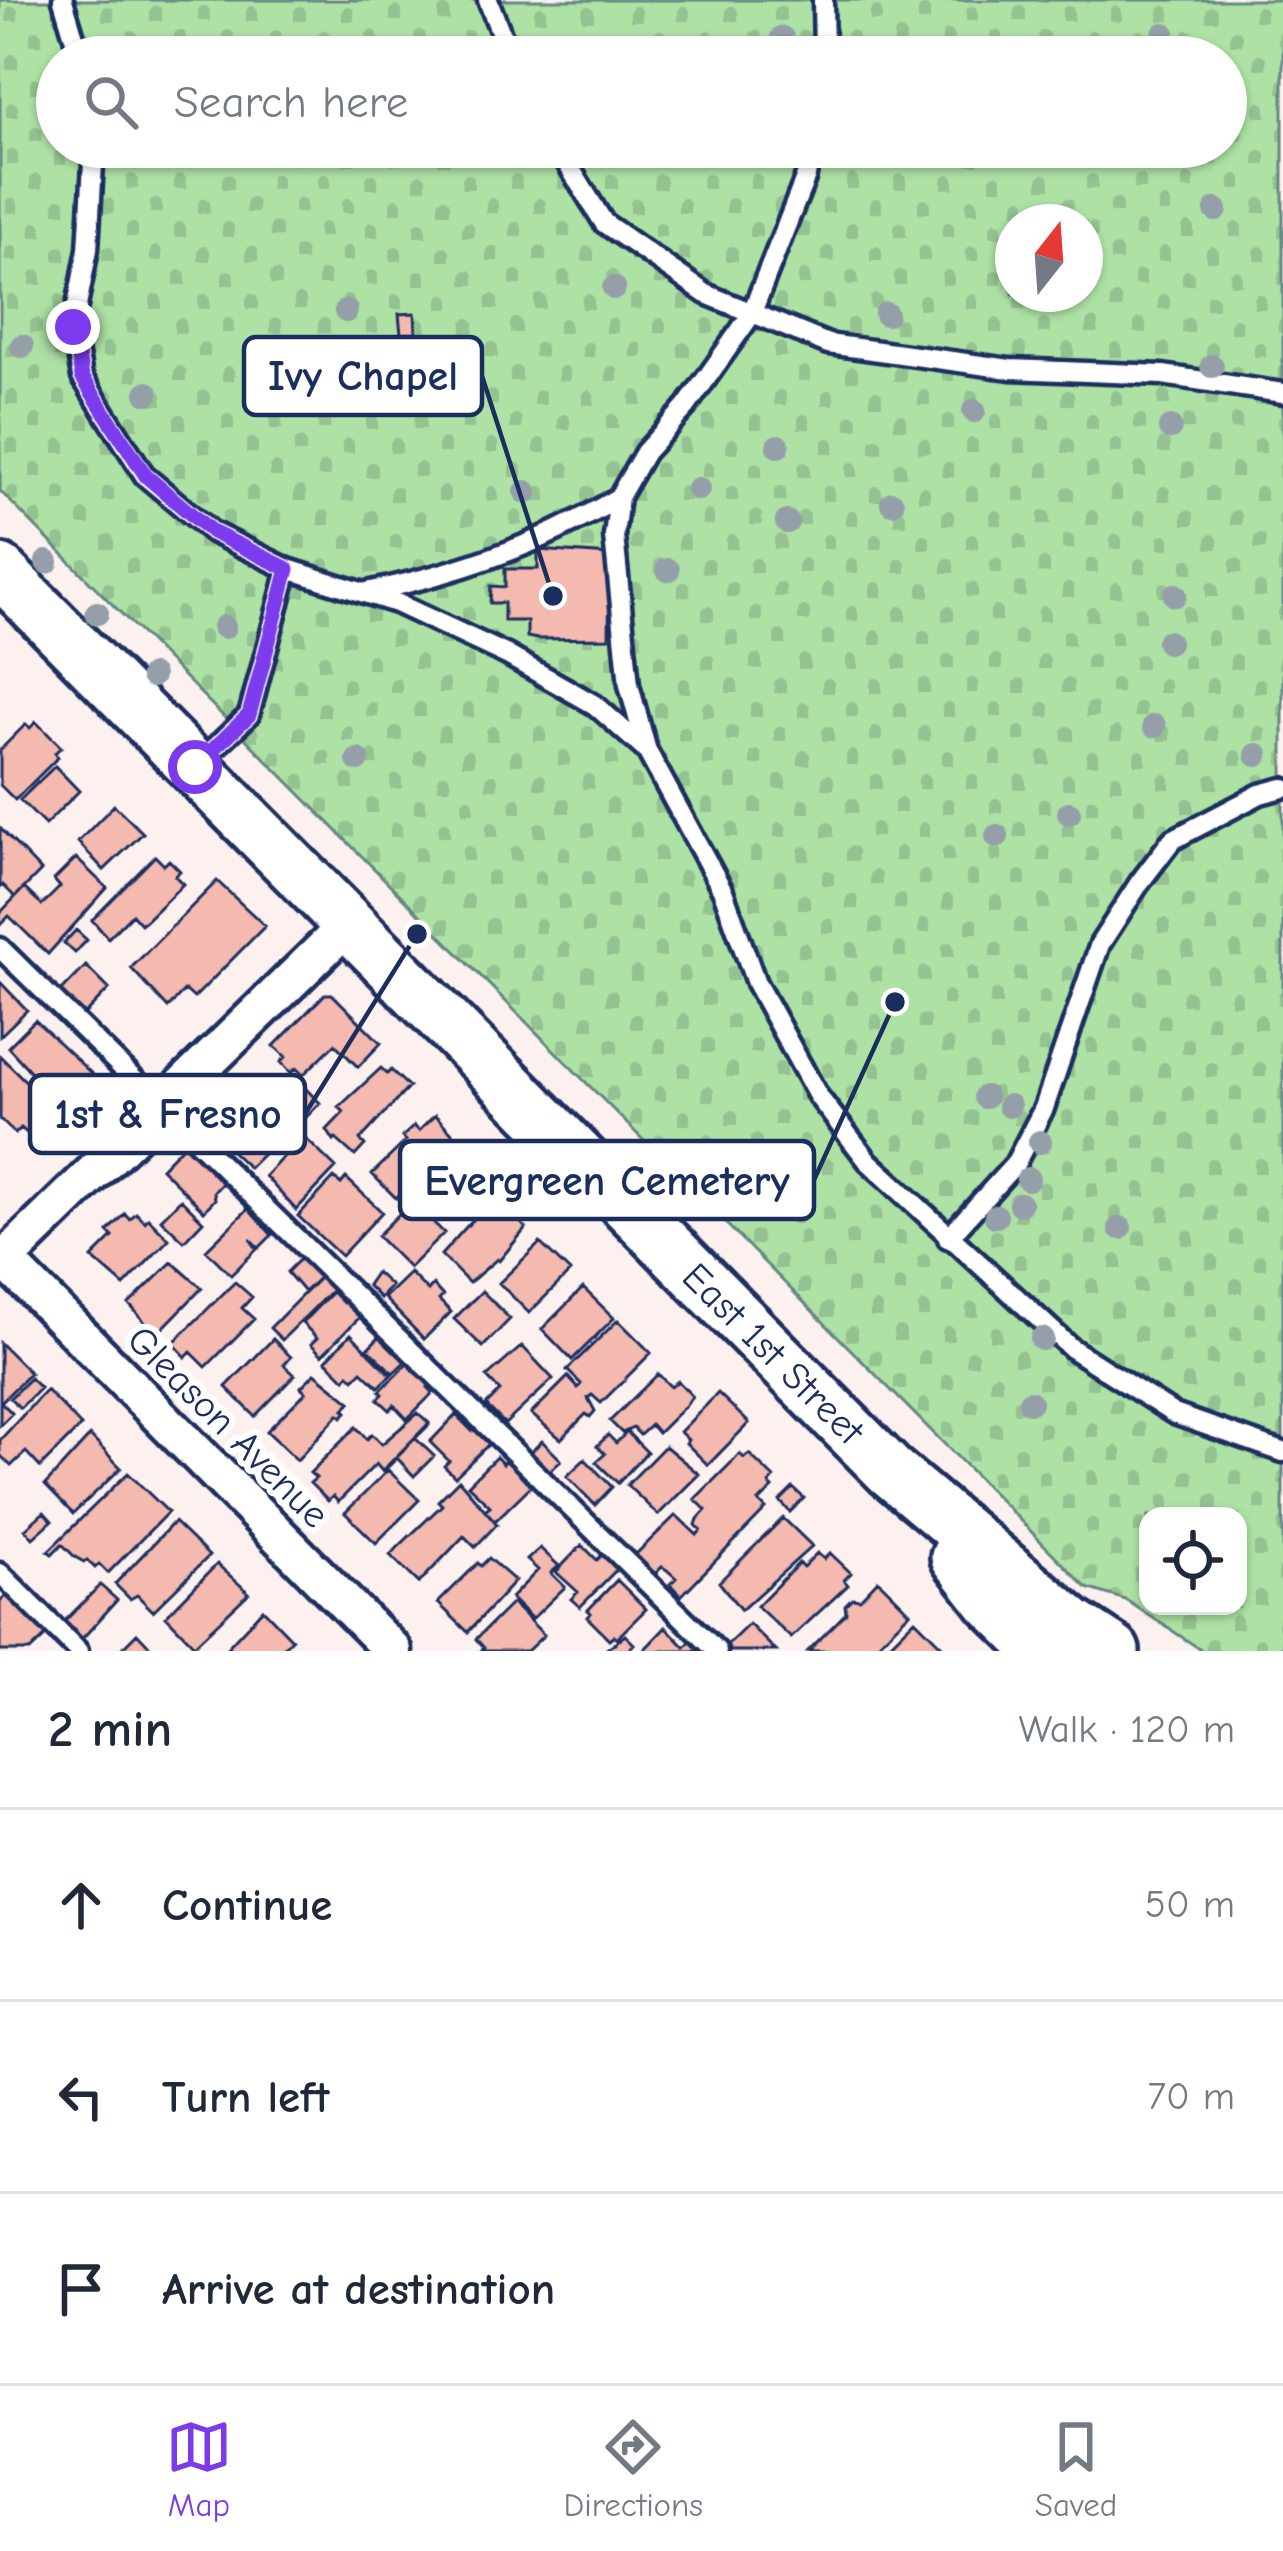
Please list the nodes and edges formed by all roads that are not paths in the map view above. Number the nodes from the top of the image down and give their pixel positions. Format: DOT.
graph roads {
  1 [pos="63,0"];
  2 [pos="488,0"];
  3 [pos="823,0"];
  4 [pos="74,36"];
  5 [pos="502,36"];
  6 [pos="824,36"];
  7 [pos="93,168"];
  8 [pos="570,168"];
  9 [pos="807,168"];
  10 [pos="751,315"];
  11 [pos="1283,393"];
  12 [pos="620,497"];
  13 [pos="288,569"];
  14 [pos="0,571"];
  15 [pos="367,592"];
  16 [pos="647,751"];
  17 [pos="195,767"];
  18 [pos="1283,788"];
  19 [pos="350,923"];
  20 [pos="0,948"];
  21 [pos="162,1106"];
  22 [pos="948,1238"];
  23 [pos="2,1262"];
  24 [pos="1283,1452"];
  25 [pos="890,1471"];
  26 [pos="0,1573"];
  27 [pos="78,1651"];
  28 [pos="393,1651"];
  29 [pos="717,1651"];
  30 [pos="1042,1651"];
  31 [pos="1114,1651"];
  1 -- 4 [label="lane"];
  2 -- 5 [label="lane"];
  3 -- 6 [label="lane"];
  7 -- 13 [label="lane"];
  8 -- 10 [label="lane"];
  9 -- 10 [label="lane"];
  10 -- 11 [label="lane"];
  10 -- 12 [label="lane"];
  12 -- 15 [label="lane"];
  12 -- 16 [label="lane"];
  13 -- 15 [label="lane"];
  13 -- 17 [label="lane"];
  14 -- 17 [label="street, East 1st Street"];
  15 -- 16 [label="lane"];
  16 -- 22 [label="lane"];
  17 -- 19 [label="street, East 1st Street"];
  18 -- 22 [label="lane"];
  19 -- 21 [label="street"];
  19 -- 25 [label="street, East 1st Street"];
  20 -- 21 [label="lane"];
  21 -- 23 [label="street"];
  21 -- 29 [label="lane"];
  22 -- 24 [label="lane"];
  23 -- 28 [label="street, Gleason Avenue"];
  25 -- 30 [label="street, East 1st Street"];
  25 -- 31 [label="street, East 1st Street"];
  26 -- 27 [label="lane"];
}
